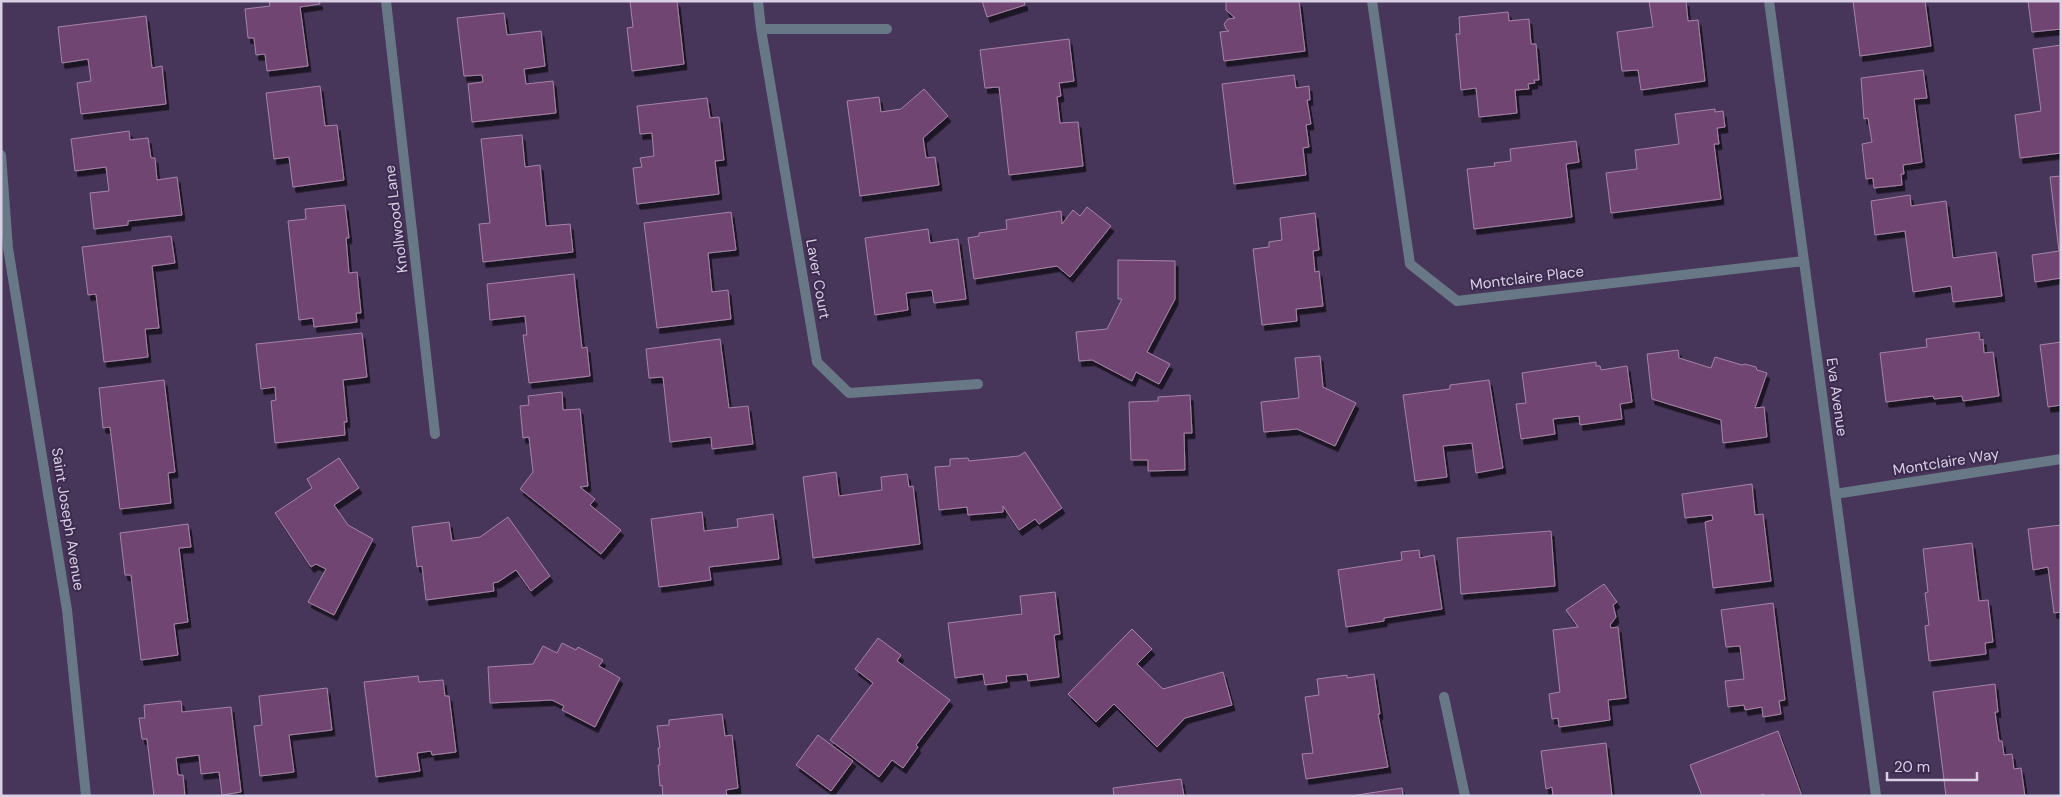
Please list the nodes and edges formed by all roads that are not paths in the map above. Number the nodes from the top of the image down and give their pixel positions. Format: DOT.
graph roads {
  1 [pos="386,1"];
  2 [pos="758,1"];
  3 [pos="1372,1"];
  4 [pos="1769,1"];
  5 [pos="761,29"];
  6 [pos="887,29"];
  7 [pos="1,155"];
  8 [pos="1,228"];
  9 [pos="8,248"];
  10 [pos="1804,261"];
  11 [pos="978,384"];
  12 [pos="436,434"];
  13 [pos="2061,459"];
  14 [pos="1835,494"];
  15 [pos="1444,697"];
  16 [pos="86,796"];
  17 [pos="1465,796"];
  18 [pos="1876,796"];
  1 -- 12 [label="street, Knollwood Lane"];
  2 -- 5 [label="street, Laver Court"];
  3 -- 10 [label="street, Montclaire Place"];
  4 -- 10 [label="street, Eva Avenue"];
  5 -- 6 [label="street"];
  5 -- 11 [label="street, Laver Court"];
  7 -- 9 [label="street, Saint Joseph Avenue"];
  8 -- 9 [label="street, Saint Joseph Avenue"];
  9 -- 16 [label="street, Saint Joseph Avenue"];
  10 -- 14 [label="street, Eva Avenue"];
  13 -- 14 [label="street, Montclaire Way"];
  14 -- 18 [label="street, Eva Avenue"];
  15 -- 17 [label="street"];
}
